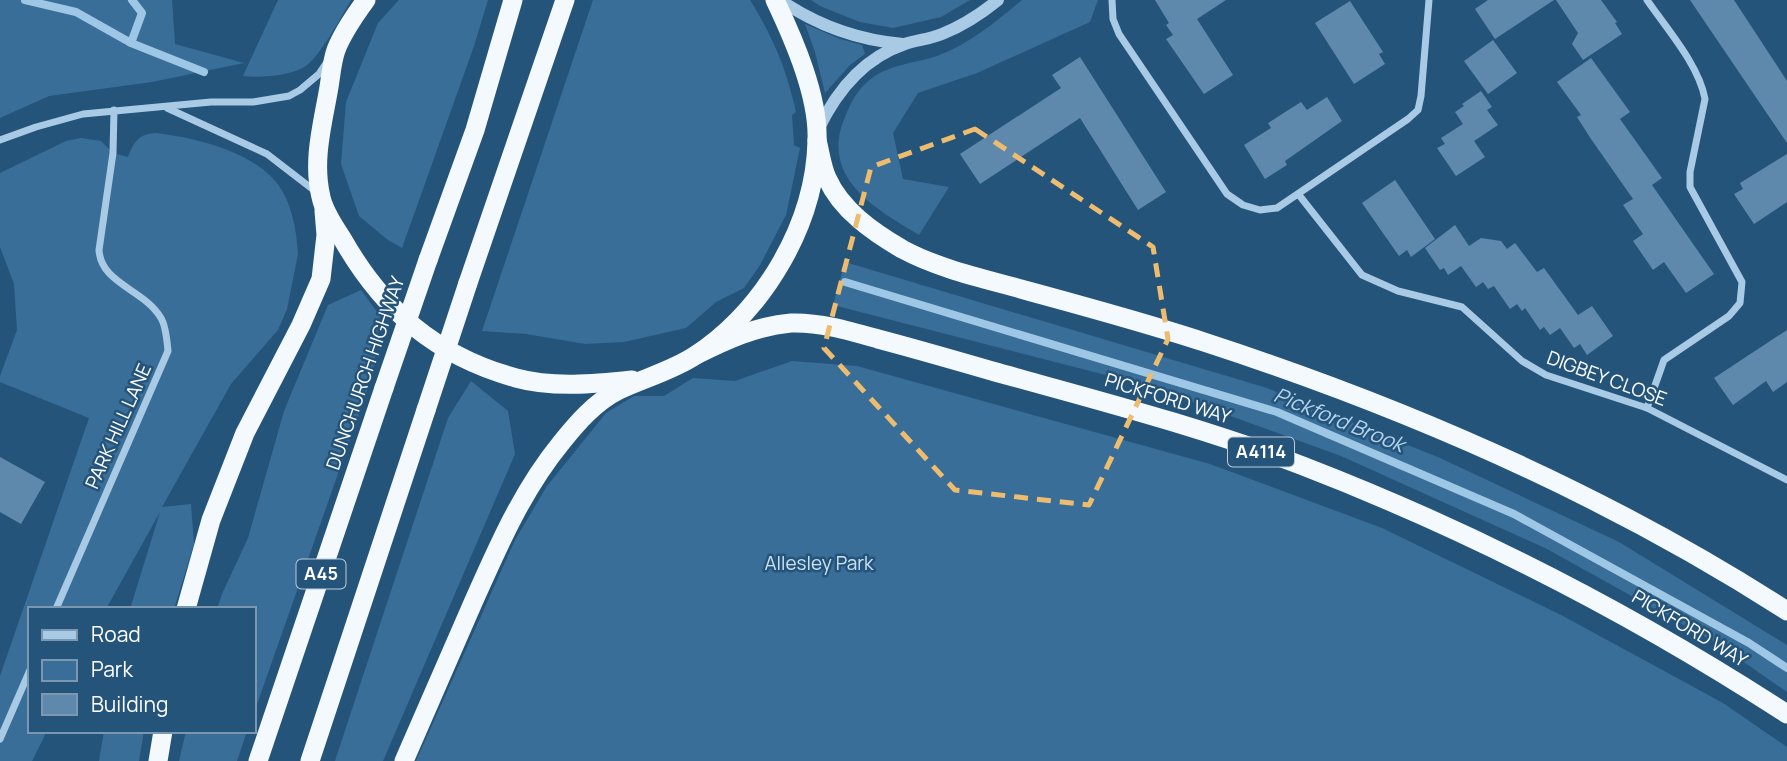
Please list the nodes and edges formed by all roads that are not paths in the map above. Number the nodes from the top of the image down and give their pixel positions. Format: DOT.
graph roads {
  1 [pos="366,0"];
  2 [pos="513,0"];
  3 [pos="565,0"];
  4 [pos="777,0"];
  5 [pos="999,0"];
  6 [pos="1112,0"];
  7 [pos="1429,0"];
  8 [pos="1647,0"];
  9 [pos="904,45"];
  10 [pos="336,51"];
  11 [pos="166,108"];
  12 [pos="114,110"];
  13 [pos="817,137"];
  14 [pos="0,140"];
  15 [pos="1299,195"];
  16 [pos="322,200"];
  17 [pos="696,355"];
  18 [pos="647,378"];
  19 [pos="1647,408"];
  20 [pos="1787,480"];
  21 [pos="57,607"];
  22 [pos="187,607"];
  23 [pos="1787,611"];
  24 [pos="28,675"];
  25 [pos="1787,714"];
  26 [pos="163,733"];
  27 [pos="0,739"];
  28 [pos="158,761"];
  29 [pos="258,761"];
  30 [pos="310,761"];
  31 [pos="404,761"];
  1 -- 10 [label="highway"];
  2 -- 29 [label="highway, DUNCHURCH HIGHWAY / A45, bridge"];
  3 -- 30 [label="highway, A45, bridge"];
  4 -- 9 [label="street"];
  4 -- 13 [label="highway"];
  5 -- 9 [label="street"];
  6 -- 15 [label="street"];
  7 -- 15 [label="street"];
  8 -- 19 [label="street"];
  9 -- 13 [label="street"];
  10 -- 11 [label="street"];
  10 -- 16 [label="highway"];
  11 -- 12 [label="street"];
  11 -- 16 [label="street"];
  12 -- 14 [label="street"];
  12 -- 21 [label="street, PARK HILL LANE"];
  13 -- 17 [label="highway"];
  13 -- 23 [label="highway"];
  15 -- 19 [label="street, DIGBEY CLOSE"];
  16 -- 18 [label="highway"];
  16 -- 22 [label="highway"];
  17 -- 18 [label="highway"];
  17 -- 25 [label="highway, PICKFORD WAY / A4114"];
  18 -- 31 [label="highway"];
  19 -- 20 [label="street, DIGBEY CLOSE"];
  24 -- 27 [label="street"];
  26 -- 28 [label="highway"];
}
